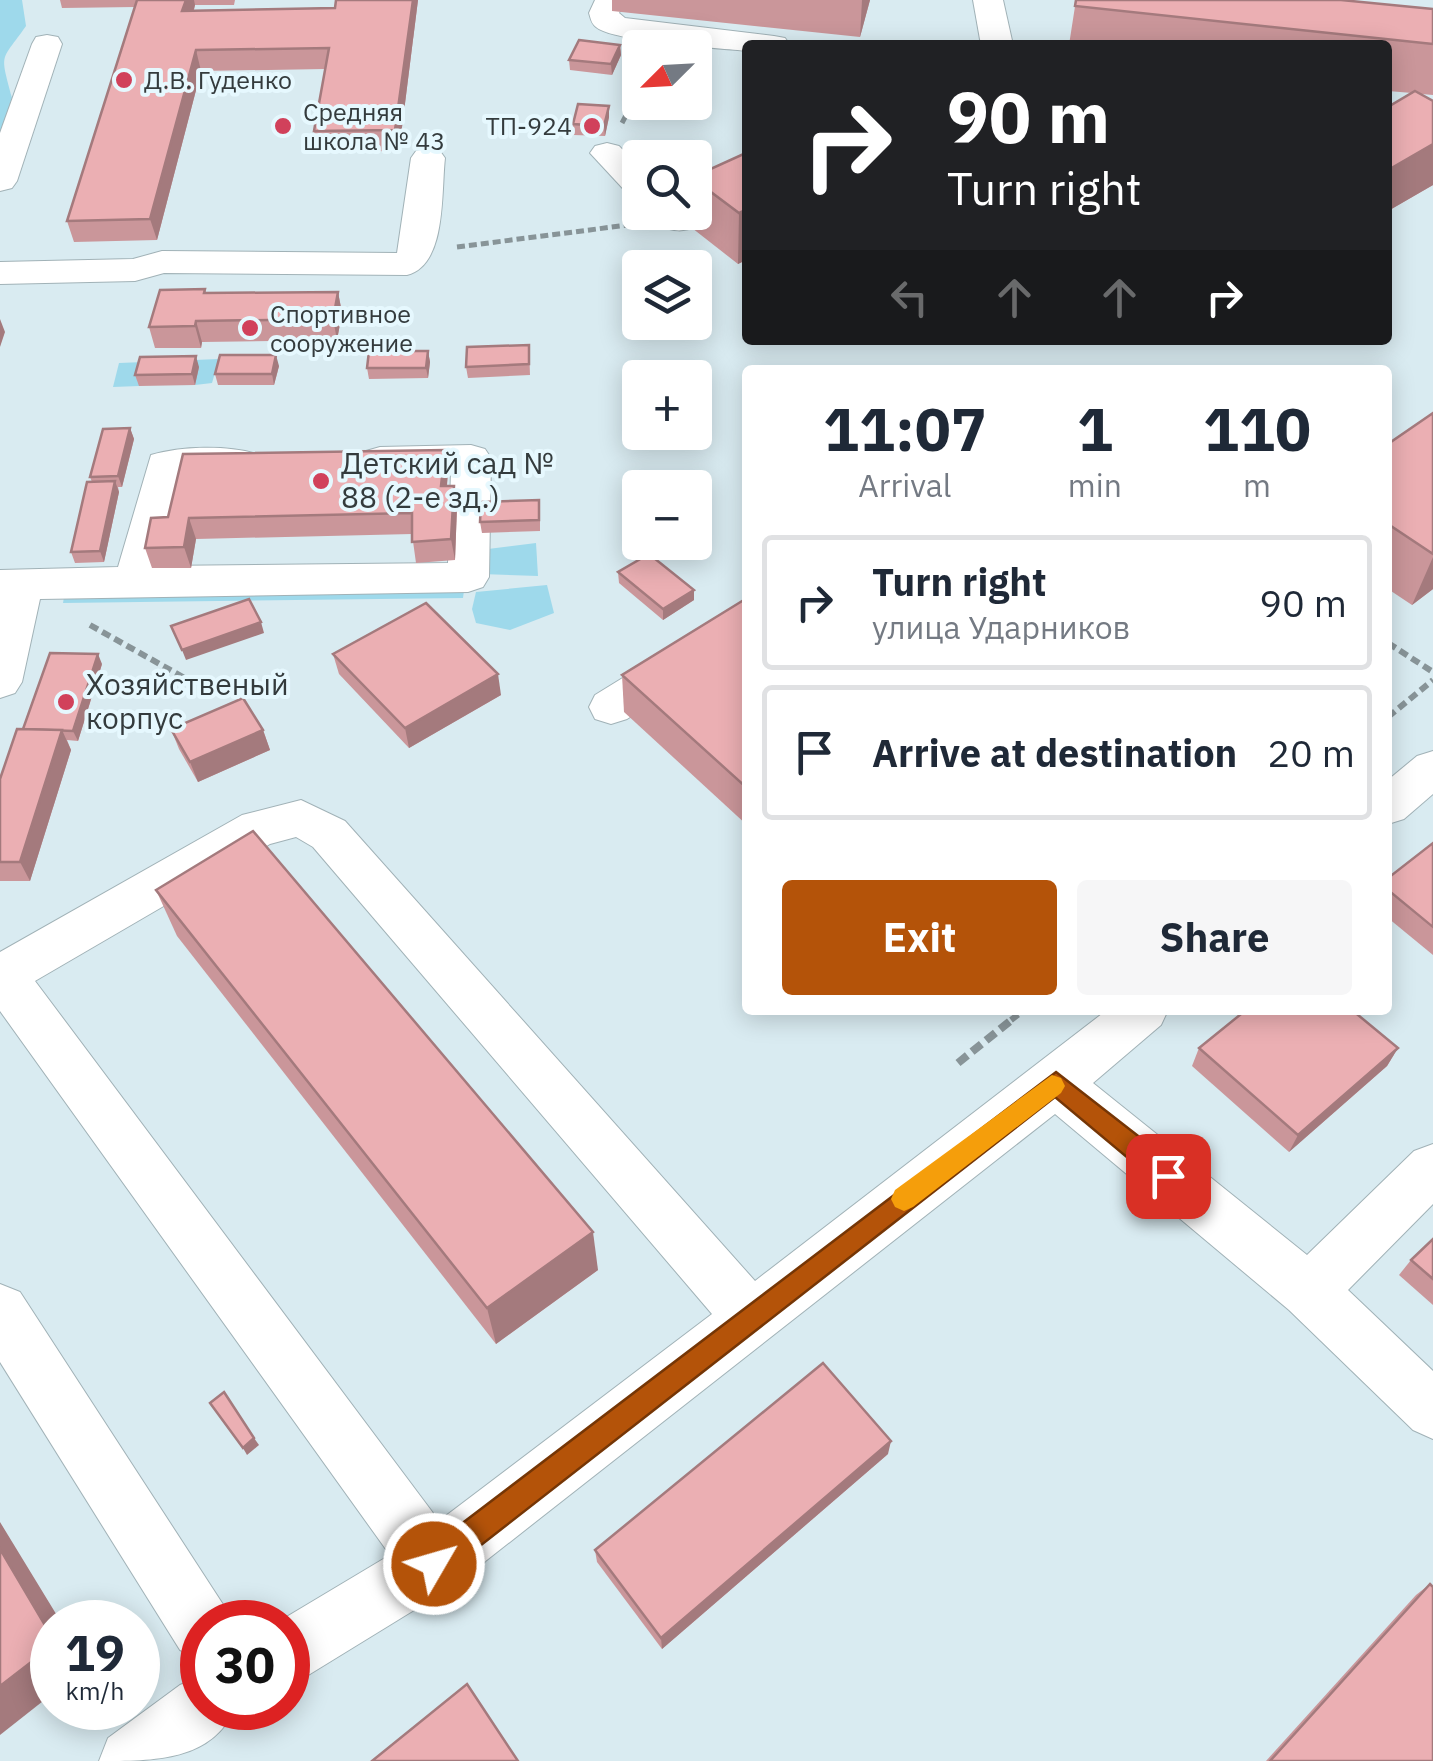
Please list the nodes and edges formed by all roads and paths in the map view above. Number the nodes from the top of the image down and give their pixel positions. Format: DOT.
graph roads {
  1 [pos="610,0"];
  2 [pos="988,0"];
  3 [pos="996,40"];
  4 [pos="742,41"];
  5 [pos="47,44"];
  6 [pos="608,152"];
  7 [pos="428,158"];
  8 [pos="622,167"];
  9 [pos="0,181"];
  10 [pos="730,196"];
  11 [pos="712,203"];
  12 [pos="622,223"];
  13 [pos="416,253"];
  14 [pos="0,273"];
  15 [pos="337,461"];
  16 [pos="280,462"];
  17 [pos="135,581"];
  18 [pos="18,585"];
  19 [pos="742,625"];
  20 [pos="1392,645"];
  21 [pos="1433,672"];
  22 [pos="1433,680"];
  23 [pos="0,682"];
  24 [pos="197,685"];
  25 [pos="611,707"];
  26 [pos="1392,714"];
  27 [pos="1433,768"];
  28 [pos="1392,803"];
  29 [pos="1,976"];
  30 [pos="1018,1015"];
  31 [pos="1137,1015"];
  32 [pos="958,1063"];
  33 [pos="1056,1083"];
  34 [pos="1433,1168"];
  35 [pos="1309,1291"];
  36 [pos="0,1311"];
  37 [pos="750,1316"];
  38 [pos="1433,1410"];
  39 [pos="434,1564"];
  40 [pos="184,1600"];
  41 [pos="310,1639"];
  42 [pos="180,1725"];
  43 [pos="131,1761"];
  1 -- 4 [label="street"];
  2 -- 3 [label="street"];
  5 -- 9 [label="street"];
  6 -- 8 [label="street"];
  7 -- 13 [label="street"];
  10 -- 11 [label="street"];
  12 -- 13 [label="path"];
  13 -- 14 [label="street"];
  15 -- 17 [label="street"];
  16 -- 17 [label="street"];
  17 -- 18 [label="street"];
  18 -- 23 [label="street"];
  18 -- 24 [label="path"];
  19 -- 25 [label="street"];
  20 -- 21 [label="path"];
  22 -- 26 [label="path"];
  27 -- 28 [label="street"];
  29 -- 37 [label="street"];
  29 -- 39 [label="street"];
  30 -- 32 [label="path"];
  31 -- 33 [label="street"];
  33 -- 35 [label="street"];
  33 -- 37 [label="street"];
  34 -- 35 [label="street"];
  35 -- 38 [label="street"];
  36 -- 40 [label="street"];
  37 -- 39 [label="street"];
  39 -- 41 [label="street"];
  42 -- 43 [label="street"];
}
